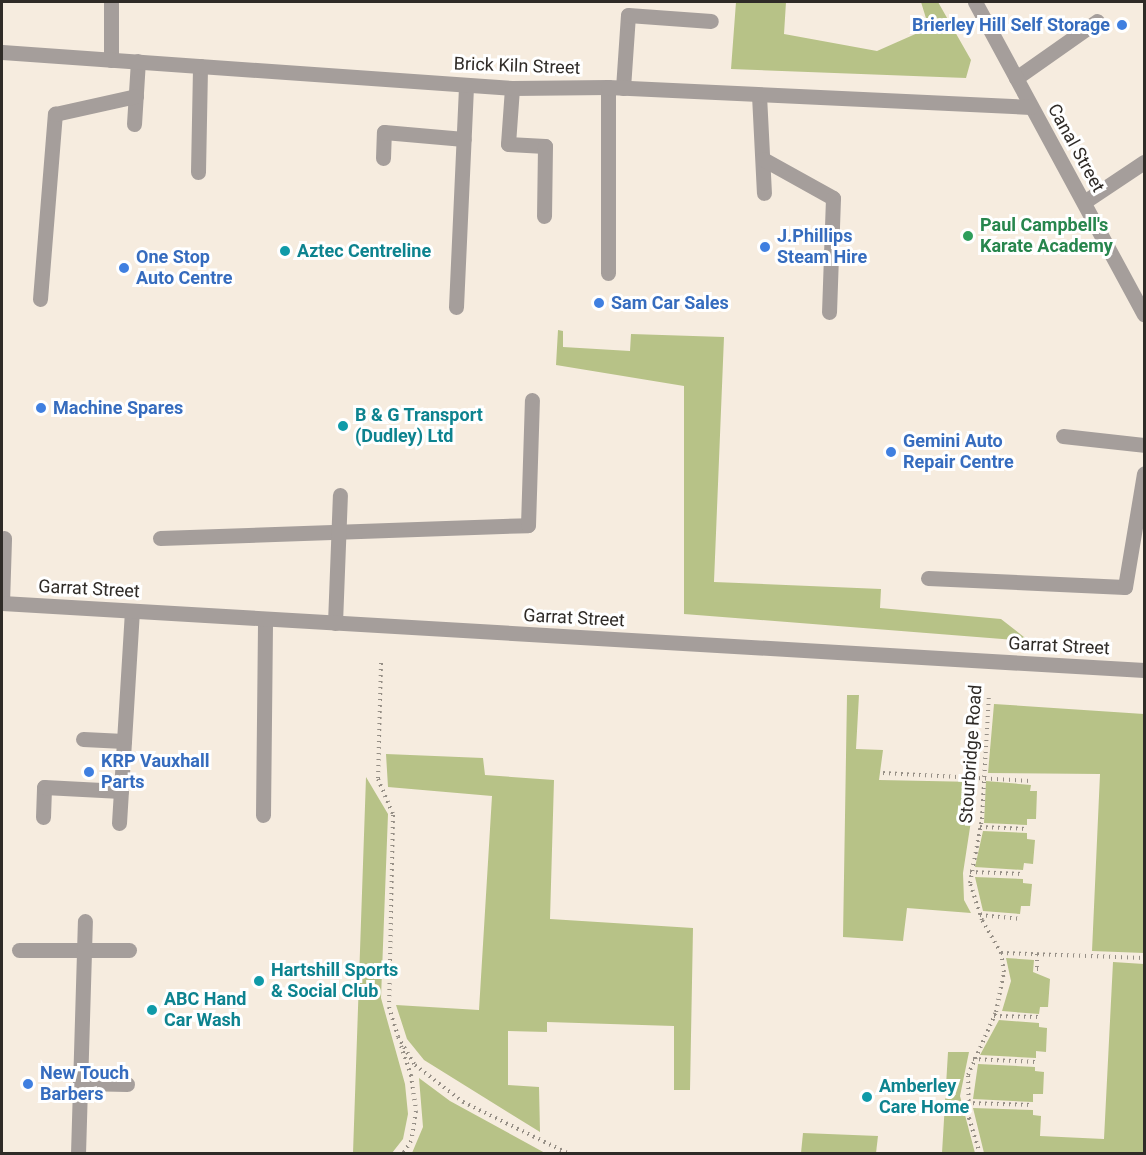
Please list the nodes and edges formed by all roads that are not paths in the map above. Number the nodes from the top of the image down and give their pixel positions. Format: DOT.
graph roads {
  1 [pos="111,2"];
  2 [pos="975,2"];
  3 [pos="711,21"];
  4 [pos="1097,21"];
  5 [pos="2,52"];
  6 [pos="111,60"];
  7 [pos="138,61"];
  8 [pos="200,66"];
  9 [pos="1016,78"];
  10 [pos="466,85"];
  11 [pos="512,88"];
  12 [pos="615,88"];
  13 [pos="759,95"];
  14 [pos="136,96"];
  15 [pos="1031,107"];
  16 [pos="134,124"];
  17 [pos="464,139"];
  18 [pos="383,158"];
  19 [pos="763,159"];
  20 [pos="1144,162"];
  21 [pos="198,172"];
  22 [pos="764,194"];
  23 [pos="1084,202"];
  24 [pos="544,216"];
  25 [pos="608,273"];
  26 [pos="40,299"];
  27 [pos="456,307"];
  28 [pos="829,312"];
  29 [pos="1144,314"];
  30 [pos="532,400"];
  31 [pos="1063,436"];
  32 [pos="1144,445"];
  33 [pos="1144,474"];
  34 [pos="340,495"];
  35 [pos="338,532"];
  36 [pos="4,538"];
  37 [pos="160,538"];
  38 [pos="928,578"];
  39 [pos="2,603"];
  40 [pos="132,611"];
  41 [pos="265,619"];
  42 [pos="335,623"];
  43 [pos="1144,670"];
  44 [pos="83,739"];
  45 [pos="124,741"];
  46 [pos="121,791"];
  47 [pos="263,815"];
  48 [pos="43,817"];
  49 [pos="119,823"];
  50 [pos="85,921"];
  51 [pos="19,950"];
  52 [pos="84,950"];
  53 [pos="129,950"];
  54 [pos="80,1083"];
  55 [pos="127,1084"];
  56 [pos="78,1154"];
  1 -- 6 [label="street"];
  2 -- 9 [label="street, Canal Street"];
  3 -- 12 [label="street"];
  4 -- 9 [label="street"];
  5 -- 6 [label="street, Brick Kiln Street"];
  6 -- 7 [label="street, Brick Kiln Street"];
  7 -- 8 [label="street, Brick Kiln Street"];
  7 -- 14 [label="street"];
  8 -- 10 [label="street, Brick Kiln Street"];
  8 -- 21 [label="street"];
  9 -- 15 [label="street, Canal Street"];
  10 -- 11 [label="street, Brick Kiln Street"];
  10 -- 17 [label="street"];
  11 -- 12 [label="street, Brick Kiln Street"];
  11 -- 24 [label="street"];
  12 -- 13 [label="street, Brick Kiln Street"];
  12 -- 25 [label="street"];
  13 -- 15 [label="street, Brick Kiln Street"];
  13 -- 19 [label="street"];
  14 -- 16 [label="street"];
  14 -- 26 [label="street"];
  15 -- 23 [label="street, Canal Street"];
  17 -- 18 [label="street"];
  17 -- 27 [label="street"];
  19 -- 22 [label="street"];
  19 -- 28 [label="street"];
  20 -- 23 [label="street"];
  23 -- 29 [label="street, Canal Street"];
  30 -- 35 [label="street"];
  31 -- 32 [label="street"];
  33 -- 38 [label="street"];
  34 -- 35 [label="street"];
  35 -- 37 [label="street"];
  35 -- 42 [label="street"];
  36 -- 39 [label="street"];
  39 -- 40 [label="street, Garrat Street"];
  40 -- 41 [label="street, Garrat Street"];
  40 -- 45 [label="street"];
  41 -- 42 [label="street, Garrat Street"];
  41 -- 47 [label="street"];
  42 -- 43 [label="street, Garrat Street"];
  44 -- 45 [label="street"];
  45 -- 46 [label="street"];
  46 -- 48 [label="street"];
  46 -- 49 [label="street"];
  50 -- 52 [label="street"];
  51 -- 52 [label="street"];
  52 -- 53 [label="street"];
  52 -- 54 [label="street"];
  54 -- 55 [label="street"];
  54 -- 56 [label="street"];
}
